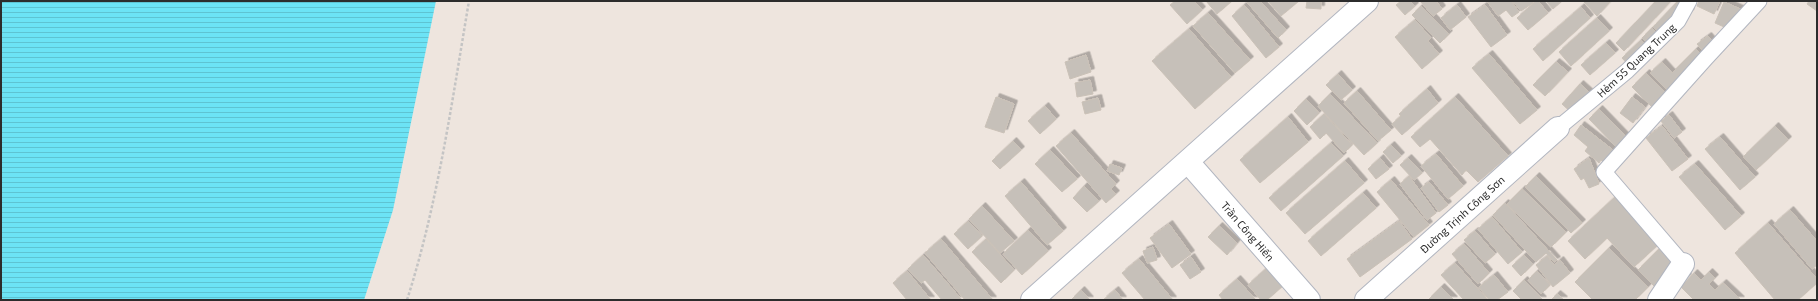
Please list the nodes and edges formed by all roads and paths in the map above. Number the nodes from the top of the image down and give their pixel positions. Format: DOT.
graph roads {
  1 [pos="469,1"];
  2 [pos="1367,1"];
  3 [pos="1689,1"];
  4 [pos="1759,1"];
  5 [pos="1558,128"];
  6 [pos="1188,162"];
  7 [pos="1683,264"];
  8 [pos="407,300"];
  9 [pos="1032,300"];
  10 [pos="1309,300"];
  11 [pos="1366,300"];
  12 [pos="1659,300"];
  1 -- 8 [label="path"];
  2 -- 6 [label="street"];
  3 -- 5 [label="lane, Hẻm 55 Quang Trung"];
  4 -- 7 [label="lane"];
  5 -- 11 [label="street, Đường Trịnh Công Sơn"];
  6 -- 9 [label="street"];
  6 -- 10 [label="street, Trần Công Hiến"];
  7 -- 12 [label="street"];
}
